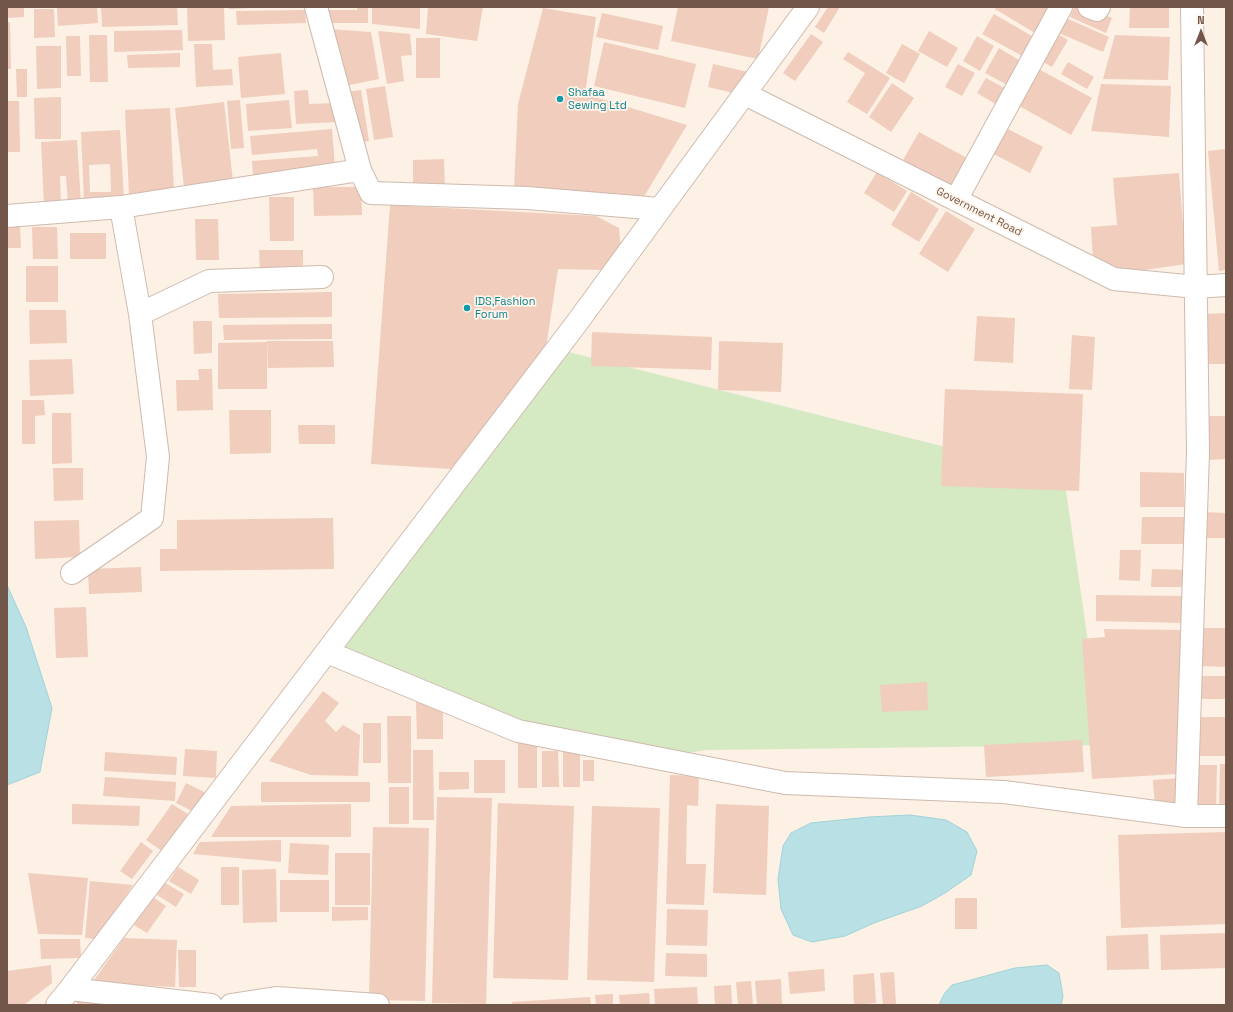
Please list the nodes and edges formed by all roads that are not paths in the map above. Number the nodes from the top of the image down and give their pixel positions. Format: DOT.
graph roads {
  1 [pos="316,7"];
  2 [pos="808,7"];
  3 [pos="1060,7"];
  4 [pos="1089,7"];
  5 [pos="1099,7"];
  6 [pos="1192,7"];
  7 [pos="744,94"];
  8 [pos="360,170"];
  9 [pos="956,200"];
  10 [pos="121,207"];
  11 [pos="660,209"];
  12 [pos="7,216"];
  13 [pos="322,277"];
  14 [pos="1226,285"];
  15 [pos="1196,286"];
  16 [pos="140,314"];
  17 [pos="72,573"];
  18 [pos="326,652"];
  19 [pos="1186,816"];
  20 [pos="1226,816"];
  21 [pos="64,997"];
  22 [pos="211,1005"];
  23 [pos="231,1005"];
  24 [pos="378,1005"];
  1 -- 8 [label="street"];
  2 -- 7 [label="street"];
  3 -- 9 [label="street"];
  4 -- 5 [label="street"];
  6 -- 15 [label="street"];
  7 -- 9 [label="street, Government Road"];
  7 -- 11 [label="street"];
  8 -- 10 [label="street"];
  8 -- 11 [label="street"];
  9 -- 15 [label="street, Government Road"];
  10 -- 12 [label="street"];
  10 -- 16 [label="street"];
  11 -- 18 [label="street"];
  13 -- 16 [label="street"];
  14 -- 15 [label="street, Government Road"];
  15 -- 19 [label="street"];
  16 -- 17 [label="street"];
  18 -- 19 [label="street"];
  18 -- 21 [label="street"];
  19 -- 20 [label="street"];
  21 -- 22 [label="street"];
  23 -- 24 [label="street"];
}
